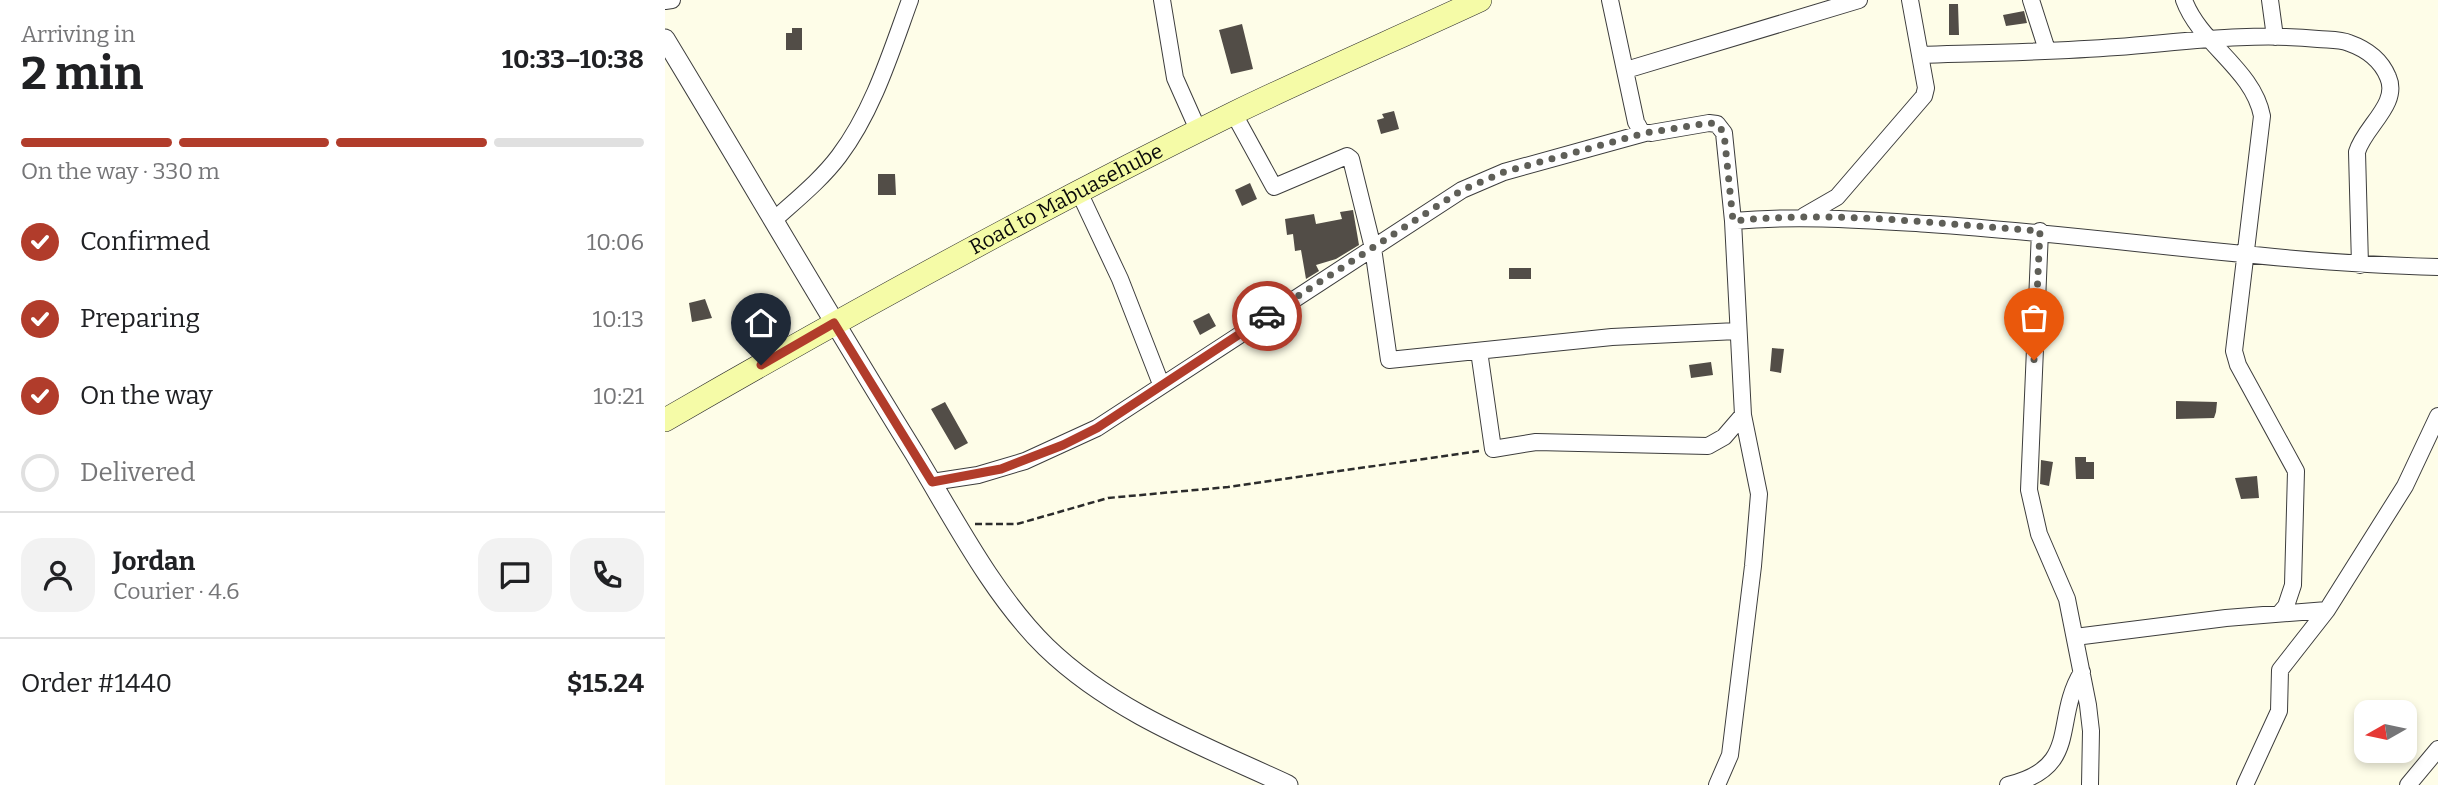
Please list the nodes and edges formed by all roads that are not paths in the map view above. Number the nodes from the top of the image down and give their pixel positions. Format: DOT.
graph roads {
  1 [pos="672,0"];
  2 [pos="911,0"];
  3 [pos="1161,0"];
  4 [pos="1480,0"];
  5 [pos="1611,0"];
  6 [pos="1859,0"];
  7 [pos="1910,0"];
  8 [pos="2031,0"];
  9 [pos="2184,0"];
  10 [pos="2270,0"];
  11 [pos="665,1"];
  12 [pos="2275,37"];
  13 [pos="2207,38"];
  14 [pos="665,39"];
  15 [pos="2047,50"];
  16 [pos="1920,55"];
  17 [pos="1626,70"];
  18 [pos="1234,114"];
  19 [pos="1199,132"];
  20 [pos="1645,133"];
  21 [pos="1079,192"];
  22 [pos="1804,216"];
  23 [pos="774,220"];
  24 [pos="1733,221"];
  25 [pos="2040,231"];
  26 [pos="1373,248"];
  27 [pos="2248,256"];
  28 [pos="2360,265"];
  29 [pos="2438,267"];
  30 [pos="834,323"];
  31 [pos="1737,331"];
  32 [pos="1479,351"];
  33 [pos="1161,384"];
  34 [pos="1743,415"];
  35 [pos="2438,416"];
  36 [pos="665,420"];
  37 [pos="932,482"];
  38 [pos="2327,610"];
  39 [pos="2280,613"];
  40 [pos="2075,637"];
  41 [pos="2082,672"];
  42 [pos="2438,749"];
  43 [pos="2423,768"];
  44 [pos="1288,785"];
  45 [pos="1717,785"];
  46 [pos="2008,785"];
  47 [pos="2090,785"];
  48 [pos="2245,785"];
  49 [pos="2408,785"];
  50 [pos="2417,785"];
  1 -- 11 [label="street"];
  2 -- 23 [label="street"];
  3 -- 19 [label="street"];
  4 -- 18 [label="main road, Road to Mabuasehube"];
  5 -- 17 [label="street"];
  6 -- 17 [label="street"];
  7 -- 16 [label="street"];
  8 -- 15 [label="street"];
  9 -- 13 [label="street"];
  10 -- 12 [label="street"];
  12 -- 13 [label="street"];
  12 -- 28 [label="street"];
  13 -- 15 [label="street"];
  13 -- 27 [label="street"];
  14 -- 23 [label="street"];
  15 -- 16 [label="street"];
  16 -- 22 [label="street"];
  17 -- 20 [label="street"];
  18 -- 19 [label="main road, Road to Mabuasehube"];
  18 -- 26 [label="street"];
  19 -- 21 [label="main road, Road to Mabuasehube"];
  20 -- 24 [label="street"];
  20 -- 26 [label="street"];
  21 -- 30 [label="main road, Road to Mabuasehube"];
  21 -- 33 [label="street"];
  22 -- 24 [label="street"];
  22 -- 25 [label="street"];
  23 -- 30 [label="street"];
  24 -- 31 [label="street"];
  25 -- 27 [label="street"];
  25 -- 40 [label="street"];
  26 -- 32 [label="street"];
  26 -- 33 [label="street"];
  27 -- 28 [label="street"];
  27 -- 39 [label="street"];
  28 -- 29 [label="street"];
  30 -- 36 [label="main road, Road to Mabuasehube"];
  30 -- 37 [label="street"];
  31 -- 32 [label="street"];
  31 -- 34 [label="street"];
  32 -- 34 [label="street"];
  33 -- 37 [label="street"];
  34 -- 45 [label="street"];
  35 -- 38 [label="street"];
  37 -- 44 [label="street"];
  38 -- 39 [label="street"];
  38 -- 48 [label="street"];
  39 -- 40 [label="street"];
  40 -- 41 [label="street"];
  41 -- 46 [label="street"];
  41 -- 47 [label="street"];
  42 -- 43 [label="street"];
  43 -- 49 [label="street"];
  43 -- 50 [label="street"];
}
